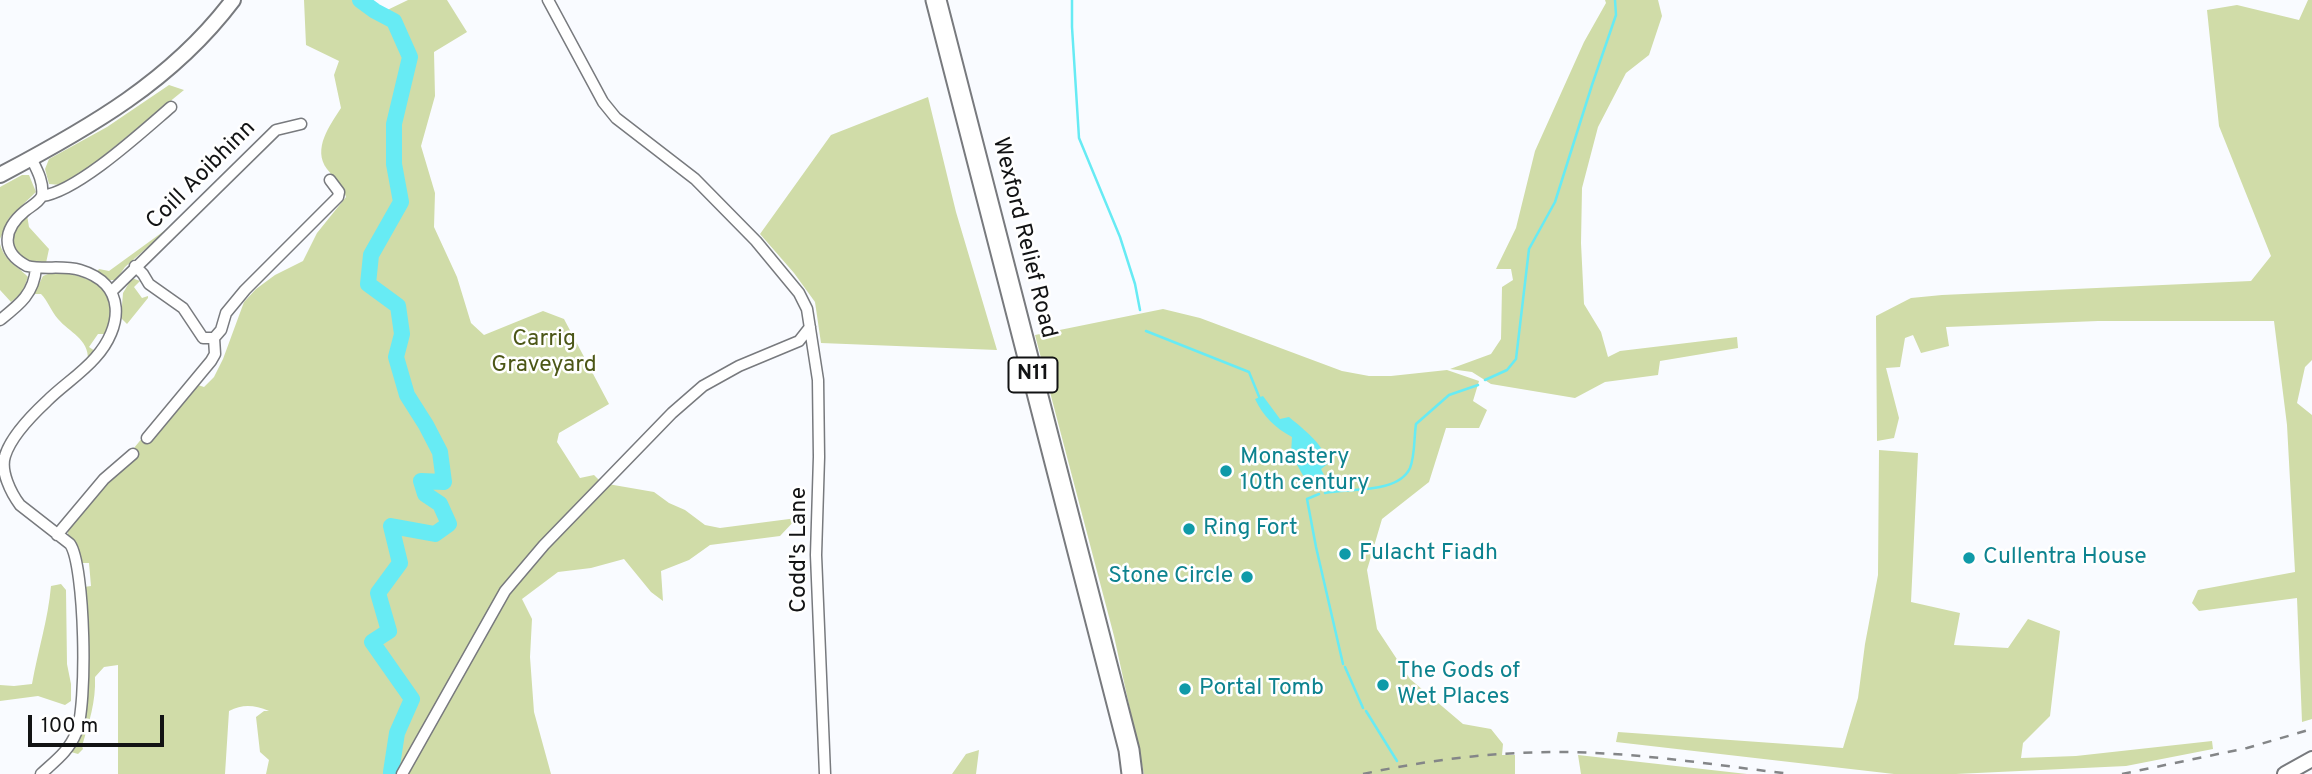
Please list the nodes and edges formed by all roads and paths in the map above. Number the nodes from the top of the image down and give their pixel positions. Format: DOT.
graph roads {
  1 [pos="233,0"];
  2 [pos="548,0"];
  3 [pos="936,0"];
  4 [pos="171,107"];
  5 [pos="301,124"];
  6 [pos="31,158"];
  7 [pos="0,175"];
  8 [pos="330,180"];
  9 [pos="43,196"];
  10 [pos="135,267"];
  11 [pos="36,268"];
  12 [pos="112,291"];
  13 [pos="0,320"];
  14 [pos="810,327"];
  15 [pos="214,338"];
  16 [pos="148,438"];
  17 [pos="134,454"];
  18 [pos="57,535"];
  19 [pos="2312,759"];
  20 [pos="405,770"];
  21 [pos="41,774"];
  22 [pos="825,774"];
  23 [pos="1132,774"];
  24 [pos="2285,774"];
  1 -- 6 [label="main road"];
  2 -- 14 [label="street, Codd's Lane"];
  3 -- 23 [label="highway, Wexford Relief Road / N11"];
  4 -- 9 [label="street"];
  5 -- 10 [label="street, Coill Aoibhinn"];
  6 -- 7 [label="main road"];
  6 -- 9 [label="street"];
  8 -- 15 [label="street"];
  9 -- 11 [label="street"];
  10 -- 12 [label="street, Coill Aoibhinn"];
  10 -- 15 [label="street"];
  11 -- 12 [label="street"];
  11 -- 13 [label="street"];
  12 -- 18 [label="street"];
  14 -- 20 [label="street"];
  14 -- 22 [label="street, Codd's Lane"];
  15 -- 16 [label="street"];
  17 -- 18 [label="street"];
  18 -- 21 [label="street"];
  19 -- 24 [label="main road"];
}
